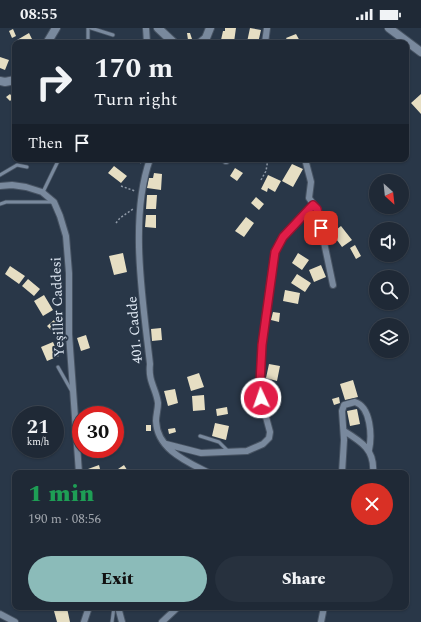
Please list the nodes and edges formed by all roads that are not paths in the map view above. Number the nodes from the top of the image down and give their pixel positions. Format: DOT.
graph roads {
  1 [pos="56,28"];
  2 [pos="89,28"];
  3 [pos="146,28"];
  4 [pos="158,28"];
  5 [pos="210,28"];
  6 [pos="267,28"];
  7 [pos="389,28"];
  8 [pos="113,35"];
  9 [pos="49,40"];
  10 [pos="88,40"];
  11 [pos="147,40"];
  12 [pos="171,40"];
  13 [pos="205,40"];
  14 [pos="265,40"];
  15 [pos="405,40"];
  16 [pos="409,43"];
  17 [pos="421,52"];
  18 [pos="0,81"];
  19 [pos="12,81"];
  20 [pos="57,162"];
  21 [pos="149,162"];
  22 [pos="306,162"];
  23 [pos="27,167"];
  24 [pos="0,175"];
  25 [pos="0,186"];
  26 [pos="42,192"];
  27 [pos="54,202"];
  28 [pos="0,204"];
  29 [pos="313,205"];
  30 [pos="333,285"];
  31 [pos="58,367"];
  32 [pos="74,395"];
  33 [pos="344,432"];
  34 [pos="200,436"];
  35 [pos="166,444"];
  36 [pos="369,450"];
  37 [pos="229,452"];
  38 [pos="79,470"];
  39 [pos="202,470"];
  40 [pos="342,470"];
  41 [pos="374,470"];
  42 [pos="87,610"];
  43 [pos="114,610"];
  44 [pos="120,610"];
  45 [pos="175,610"];
  46 [pos="323,610"];
  47 [pos="0,614"];
  48 [pos="15,622"];
  49 [pos="84,622"];
  50 [pos="112,622"];
  51 [pos="122,622"];
  52 [pos="162,622"];
  53 [pos="321,622"];
  1 -- 9 [label="street"];
  2 -- 8 [label="lane"];
  2 -- 10 [label="lane"];
  3 -- 11 [label="street"];
  4 -- 12 [label="street"];
  5 -- 13 [label="street"];
  6 -- 14 [label="street"];
  7 -- 15 [label="street"];
  16 -- 17 [label="street"];
  18 -- 19 [label="street"];
  20 -- 26 [label="lane"];
  21 -- 35 [label="street, 401. Cadde"];
  22 -- 29 [label="street"];
  23 -- 24 [label="lane"];
  25 -- 26 [label="street, Yeşiller Caddesi"];
  26 -- 27 [label="street, Yeşiller Caddesi"];
  27 -- 28 [label="lane"];
  27 -- 32 [label="street, Yeşiller Caddesi"];
  29 -- 30 [label="street"];
  29 -- 37 [label="street"];
  31 -- 32 [label="lane"];
  32 -- 38 [label="street, Yeşiller Caddesi"];
  33 -- 36 [label="street"];
  33 -- 36 [label="street"];
  33 -- 40 [label="street"];
  34 -- 37 [label="lane"];
  35 -- 37 [label="street"];
  35 -- 39 [label="street, 401. Cadde"];
  36 -- 41 [label="street"];
  42 -- 49 [label="street"];
  43 -- 50 [label="lane"];
  44 -- 51 [label="street"];
  45 -- 52 [label="street"];
  46 -- 53 [label="street"];
  47 -- 48 [label="street"];
}
